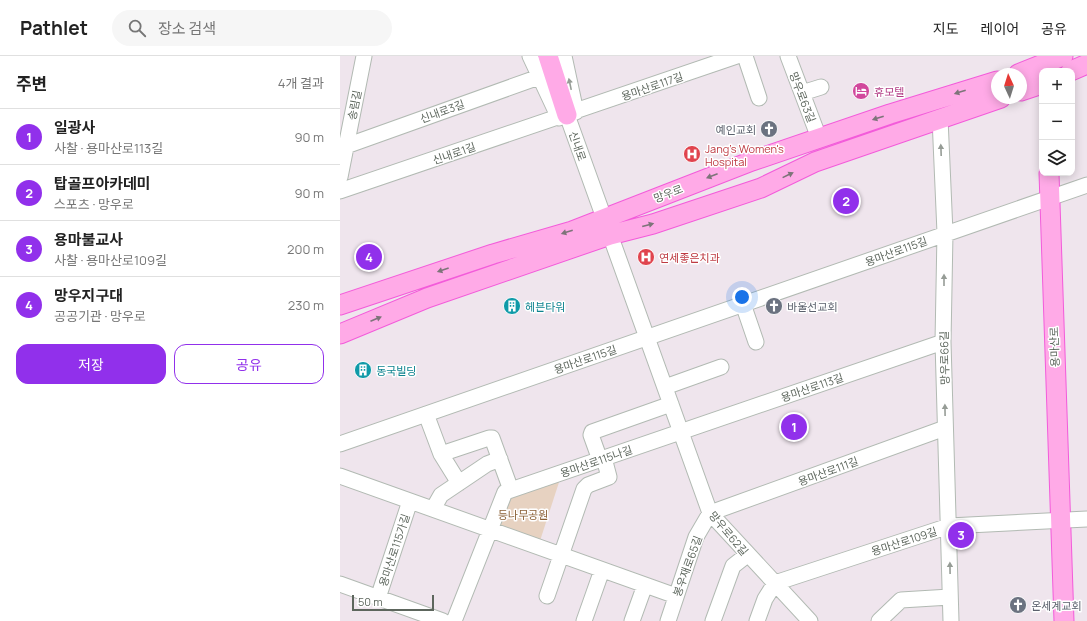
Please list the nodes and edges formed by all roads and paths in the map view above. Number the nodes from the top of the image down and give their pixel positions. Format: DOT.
graph roads {
  1 [pos="364,56"];
  2 [pos="530,56"];
  3 [pos="548,56"];
  4 [pos="564,56"];
  5 [pos="745,56"];
  6 [pos="788,56"];
  7 [pos="1063,56"];
  8 [pos="729,57"];
  9 [pos="1046,64"];
  10 [pos="1087,64"];
  11 [pos="1075,70"];
  12 [pos="1027,71"];
  13 [pos="539,77"];
  14 [pos="991,83"];
  15 [pos="1039,85"];
  16 [pos="821,87"];
  17 [pos="1027,89"];
  18 [pos="802,93"];
  19 [pos="759,98"];
  20 [pos="991,101"];
  21 [pos="568,115"];
  22 [pos="940,118"];
  23 [pos="819,138"];
  24 [pos="346,146"];
  25 [pos="1049,176"];
  26 [pos="340,177"];
  27 [pos="1087,185"];
  28 [pos="340,191"];
  29 [pos="1050,199"];
  30 [pos="607,227"];
  31 [pos="945,233"];
  32 [pos="743,304"];
  33 [pos="340,305"];
  34 [pos="340,334"];
  35 [pos="647,338"];
  36 [pos="756,342"];
  37 [pos="943,342"];
  38 [pos="721,367"];
  39 [pos="664,387"];
  40 [pos="670,404"];
  41 [pos="426,414"];
  42 [pos="945,428"];
  43 [pos="680,432"];
  44 [pos="340,444"];
  45 [pos="441,454"];
  46 [pos="500,459"];
  47 [pos="602,459"];
  48 [pos="340,476"];
  49 [pos="459,482"];
  50 [pos="511,490"];
  51 [pos="410,501"];
  52 [pos="433,509"];
  53 [pos="710,513"];
  54 [pos="1087,519"];
  55 [pos="1060,520"];
  56 [pos="949,526"];
  57 [pos="489,529"];
  58 [pos="747,554"];
  59 [pos="560,555"];
  60 [pos="602,570"];
  61 [pos="775,583"];
  62 [pos="340,584"];
  63 [pos="645,585"];
  64 [pos="546,596"];
  65 [pos="676,596"];
  66 [pos="950,597"];
  67 [pos="378,598"];
  68 [pos="883,620"];
  69 [pos="443,621"];
  70 [pos="454,621"];
  71 [pos="584,621"];
  72 [pos="632,621"];
  73 [pos="668,621"];
  74 [pos="713,621"];
  75 [pos="757,621"];
  76 [pos="810,621"];
  77 [pos="951,621"];
  78 [pos="1064,621"];
  1 -- 24 [label="street, 송림길"];
  2 -- 13 [label="street"];
  3 -- 21 [label="main road, 신내로"];
  21 -- 4 [label="street, one-way"];
  5 -- 19 [label="street"];
  6 -- 18 [label="street, 망우로63길"];
  7 -- 9 [label="main road"];
  8 -- 21 [label="street, 용마산로117길"];
  9 -- 12 [label="main road"];
  10 -- 11 [label="main road"];
  13 -- 21 [label="street"];
  13 -- 24 [label="street, 신내로3길"];
  14 -- 23 [label="main road, 망우로, one-way"];
  15 -- 17 [label="main road"];
  16 -- 18 [label="street"];
  18 -- 23 [label="street, 망우로63길"];
  20 -- 22 [label="main road, 망우로"];
  21 -- 28 [label="street, 신내로1길"];
  21 -- 30 [label="street, 신내로"];
  30 -- 22 [label="main road, 망우로, one-way"];
  31 -- 22 [label="street, 망우로66길, one-way"];
  23 -- 30 [label="main road, 망우로, one-way"];
  24 -- 26 [label="street, 송림길"];
  25 -- 29 [label="main road, 용마산로"];
  27 -- 29 [label="street, 용마산로115길"];
  29 -- 31 [label="street, 용마산로115길"];
  29 -- 55 [label="main road, 용마산로"];
  30 -- 33 [label="main road, 망우로, one-way"];
  34 -- 30 [label="main road, 망우로, one-way"];
  30 -- 35 [label="street, 망우로62길"];
  31 -- 32 [label="street, 용마산로115길"];
  37 -- 31 [label="street, 망우로66길, one-way"];
  32 -- 35 [label="street, 용마산로115길"];
  32 -- 36 [label="street"];
  35 -- 39 [label="street, 망우로62길"];
  35 -- 41 [label="street, 용마산로115길"];
  42 -- 37 [label="street, 망우로66길, one-way"];
  37 -- 43 [label="street, 용마산로113길"];
  38 -- 39 [label="street"];
  39 -- 40 [label="street, 망우로62길"];
  40 -- 43 [label="street, 망우로62길"];
  40 -- 47 [label="street"];
  41 -- 44 [label="street, 용마산로115길"];
  41 -- 45 [label="street"];
  42 -- 53 [label="street, 용마산로111길"];
  42 -- 56 [label="street, 망우로66길"];
  43 -- 47 [label="street, 용마산로115나길"];
  43 -- 53 [label="street, 망우로62길"];
  45 -- 46 [label="street"];
  45 -- 49 [label="street"];
  46 -- 49 [label="street"];
  46 -- 50 [label="street"];
  47 -- 50 [label="street, 용마산로115나길"];
  47 -- 59 [label="street"];
  48 -- 51 [label="street, 용마산로115가길"];
  49 -- 52 [label="street"];
  50 -- 57 [label="street"];
  51 -- 52 [label="street, 용마산로115가길"];
  51 -- 67 [label="street, 용마산로115가길"];
  52 -- 57 [label="street, 용마산로115가길"];
  53 -- 58 [label="street, 망우로62길"];
  53 -- 65 [label="street, 봉우재로65길"];
  54 -- 55 [label="street"];
  55 -- 56 [label="street, 용마산로109길"];
  55 -- 78 [label="main road, 용마산로"];
  56 -- 61 [label="street, 용마산로109길"];
  66 -- 56 [label="street, 망우로66길, one-way"];
  57 -- 59 [label="street, 용마산로115가길"];
  57 -- 70 [label="street"];
  58 -- 61 [label="street, 망우로62길"];
  58 -- 74 [label="street"];
  59 -- 60 [label="street, 용마산로115가길"];
  59 -- 64 [label="street"];
  60 -- 63 [label="street, 용마산로115가길"];
  60 -- 71 [label="street"];
  61 -- 75 [label="street"];
  61 -- 76 [label="street, 망우로62길"];
  62 -- 67 [label="street"];
  63 -- 65 [label="street, 용마산로115가길"];
  63 -- 72 [label="street"];
  65 -- 73 [label="street, 봉우재로65길"];
  66 -- 68 [label="street"];
  66 -- 77 [label="street, 망우로66길"];
  67 -- 69 [label="street"];
}
